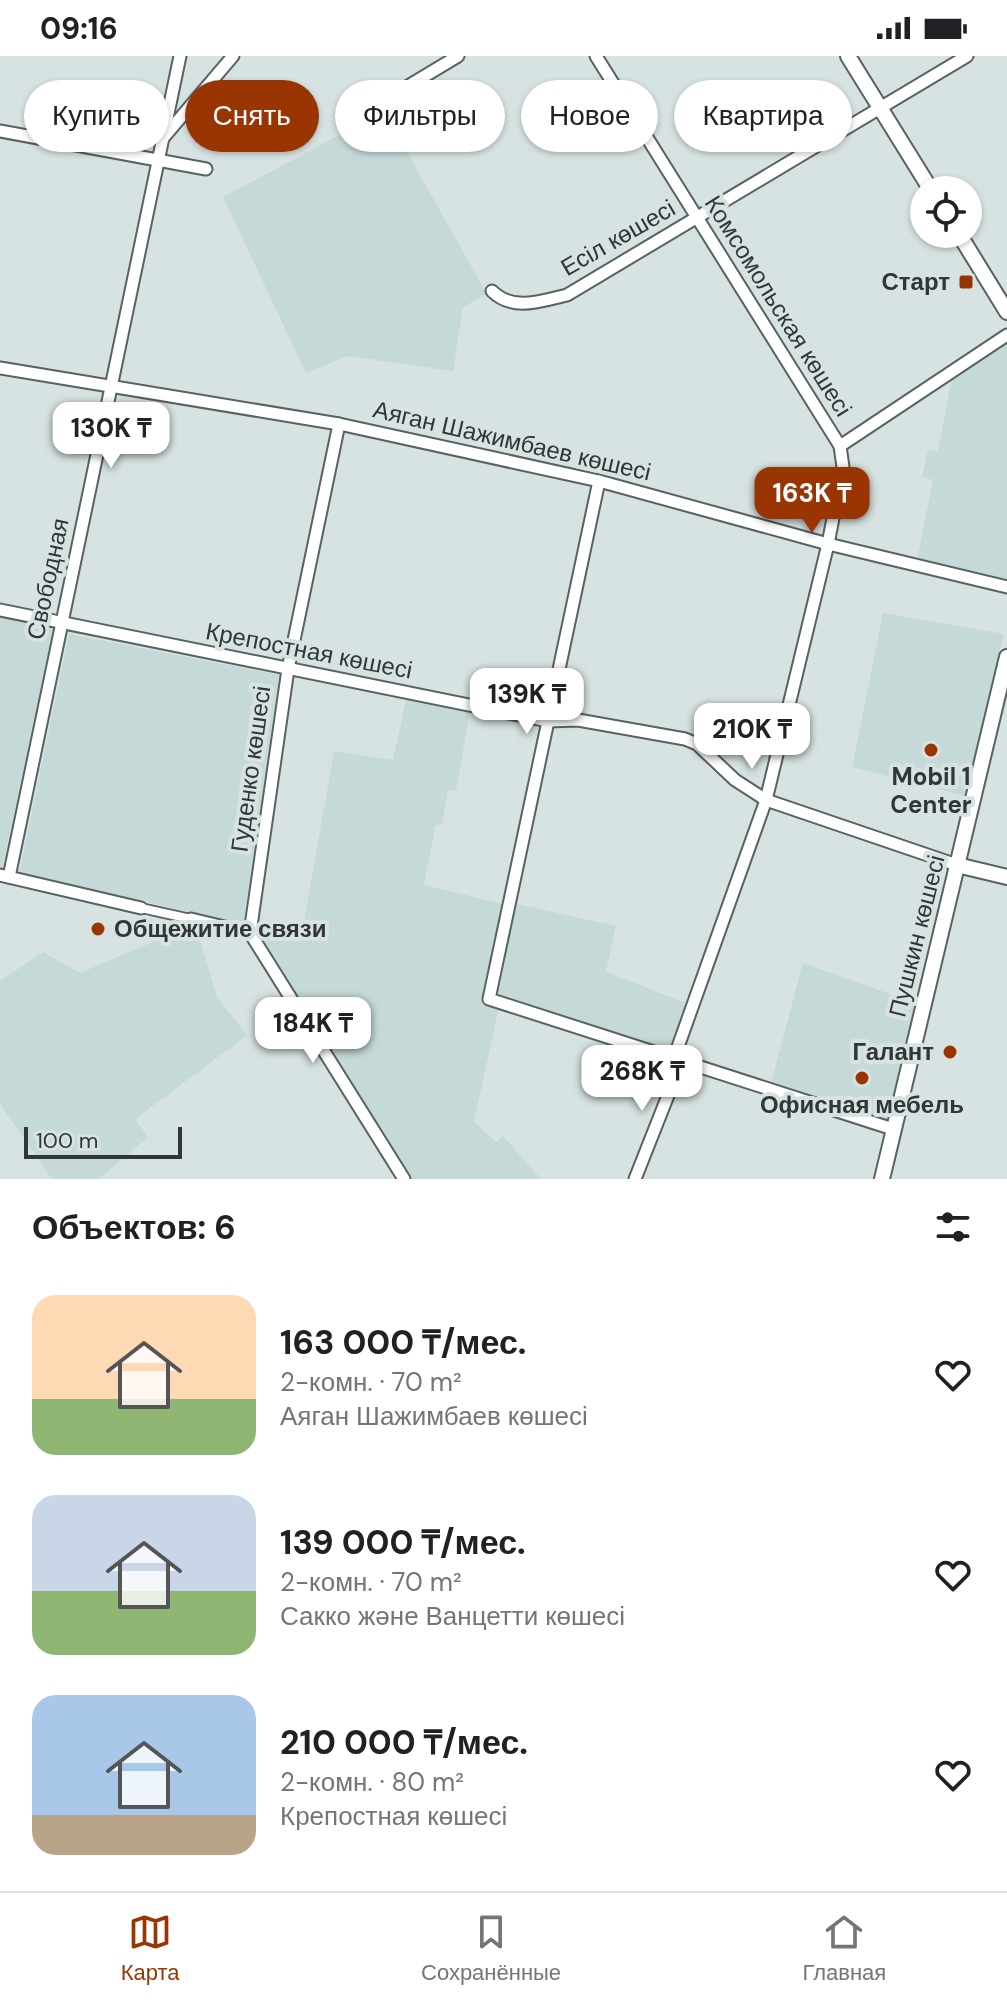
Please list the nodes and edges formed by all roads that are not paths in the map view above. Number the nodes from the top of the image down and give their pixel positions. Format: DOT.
graph roads {
  1 [pos="180,56"];
  2 [pos="233,56"];
  3 [pos="458,56"];
  4 [pos="596,56"];
  5 [pos="848,56"];
  6 [pos="967,56"];
  7 [pos="418,80"];
  8 [pos="169,108"];
  9 [pos="881,109"];
  10 [pos="169,130"];
  11 [pos="0,131"];
  12 [pos="160,152"];
  13 [pos="158,160"];
  14 [pos="206,169"];
  15 [pos="922,176"];
  16 [pos="697,218"];
  17 [pos="968,248"];
  18 [pos="492,291"];
  19 [pos="1007,312"];
  20 [pos="1007,335"];
  21 [pos="0,368"];
  22 [pos="111,386"];
  23 [pos="339,424"];
  24 [pos="840,446"];
  25 [pos="599,481"];
  26 [pos="828,544"];
  27 [pos="1007,587"];
  28 [pos="0,610"];
  29 [pos="62,623"];
  30 [pos="1007,657"];
  31 [pos="288,669"];
  32 [pos="548,721"];
  33 [pos="766,800"];
  34 [pos="957,865"];
  35 [pos="4,876"];
  36 [pos="1007,877"];
  37 [pos="141,908"];
  38 [pos="191,919"];
  39 [pos="250,933"];
  40 [pos="678,1059"];
  41 [pos="893,1129"];
  42 [pos="404,1179"];
  43 [pos="635,1179"];
  44 [pos="882,1179"];
  1 -- 8 [label="street, Свободная"];
  2 -- 10 [label="street"];
  3 -- 7 [label="street"];
  4 -- 16 [label="street, Комсомольская көшесі"];
  5 -- 9 [label="street"];
  6 -- 9 [label="street, Есіл көшесі"];
  9 -- 15 [label="street"];
  9 -- 16 [label="street, Есіл көшесі"];
  11 -- 13 [label="street"];
  12 -- 13 [label="street, Свободная"];
  13 -- 14 [label="street"];
  13 -- 22 [label="street, Свободная"];
  16 -- 18 [label="street, Есіл көшесі"];
  16 -- 24 [label="street, Комсомольская көшесі"];
  17 -- 19 [label="street"];
  20 -- 24 [label="street"];
  21 -- 22 [label="street, Аяган Шажимбаев көшесі"];
  22 -- 23 [label="street, Аяган Шажимбаев көшесі"];
  22 -- 29 [label="street, Свободная"];
  23 -- 25 [label="street, Аяган Шажимбаев көшесі"];
  23 -- 31 [label="street, Гуденко көшесі"];
  24 -- 26 [label="street, Комсомольская көшесі"];
  25 -- 26 [label="street, Аяган Шажимбаев көшесі"];
  25 -- 32 [label="street"];
  26 -- 27 [label="street, Аяган Шажимбаев көшесі"];
  26 -- 33 [label="street, Комсомольская көшесі"];
  28 -- 29 [label="street, Крепостная көшесі"];
  29 -- 31 [label="street, Крепостная көшесі"];
  29 -- 35 [label="street, Свободная"];
  30 -- 34 [label="street, Пушкин көшесі"];
  31 -- 32 [label="street, Крепостная көшесі"];
  31 -- 39 [label="street, Гуденко көшесі"];
  32 -- 33 [label="street, Крепостная көшесі"];
  32 -- 40 [label="street"];
  33 -- 34 [label="street, Крепостная көшесі"];
  33 -- 40 [label="street, Комсомольская көшесі"];
  34 -- 36 [label="street, Крепостная көшесі"];
  34 -- 41 [label="street, Пушкин көшесі"];
  35 -- 37 [label="street"];
  37 -- 38 [label="street"];
  38 -- 39 [label="street"];
  39 -- 42 [label="street"];
  40 -- 41 [label="street"];
  40 -- 43 [label="street, Комсомольская көшесі"];
  41 -- 44 [label="street, Пушкин көшесі"];
}
